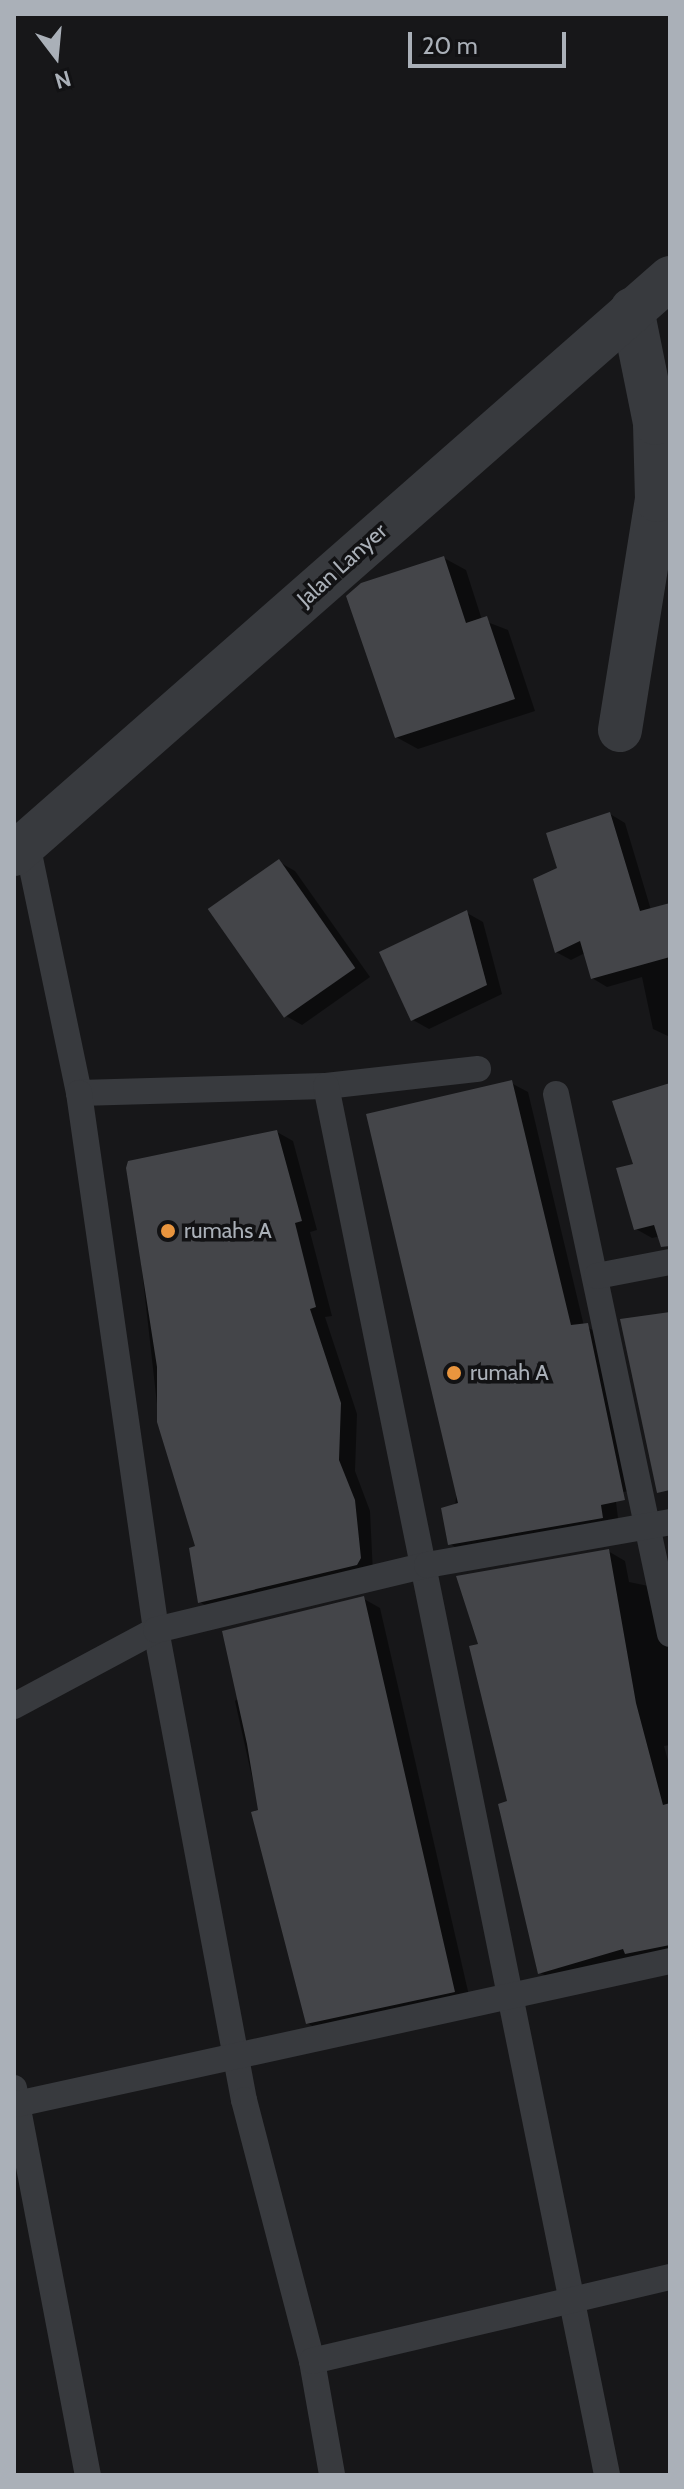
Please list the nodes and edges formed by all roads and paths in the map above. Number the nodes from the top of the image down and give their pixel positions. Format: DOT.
graph roads {
  1 [pos="670,278"];
  2 [pos="632,309"];
  3 [pos="620,730"];
  4 [pos="20,849"];
  5 [pos="478,1069"];
  6 [pos="326,1086"];
  7 [pos="79,1093"];
  8 [pos="556,1094"];
  9 [pos="670,1262"];
  10 [pos="597,1276"];
  11 [pos="658,1524"];
  12 [pos="427,1565"];
  13 [pos="156,1630"];
  14 [pos="670,1634"];
  15 [pos="14,1706"];
  16 [pos="670,1961"];
  17 [pos="515,1994"];
  18 [pos="238,2056"];
  19 [pos="16,2096"];
  20 [pos="670,2277"];
  21 [pos="577,2300"];
  22 [pos="312,2361"];
  23 [pos="88,2475"];
  24 [pos="332,2475"];
  25 [pos="607,2475"];
  1 -- 2 [label="street, Jalan Lanyer"];
  2 -- 3 [label="street"];
  2 -- 4 [label="street, Jalan Lanyer"];
  4 -- 7 [label="lane"];
  5 -- 6 [label="lane"];
  6 -- 7 [label="lane"];
  6 -- 12 [label="lane"];
  7 -- 13 [label="lane"];
  8 -- 10 [label="lane"];
  9 -- 10 [label="lane"];
  10 -- 11 [label="lane"];
  11 -- 12 [label="lane"];
  11 -- 14 [label="lane"];
  12 -- 13 [label="lane"];
  12 -- 17 [label="lane"];
  13 -- 15 [label="lane"];
  13 -- 18 [label="lane"];
  16 -- 17 [label="lane"];
  17 -- 18 [label="lane"];
  17 -- 21 [label="lane"];
  18 -- 19 [label="lane"];
  18 -- 22 [label="lane"];
  19 -- 23 [label="lane"];
  20 -- 21 [label="lane"];
  21 -- 22 [label="lane"];
  21 -- 25 [label="lane"];
  22 -- 24 [label="lane"];
}
